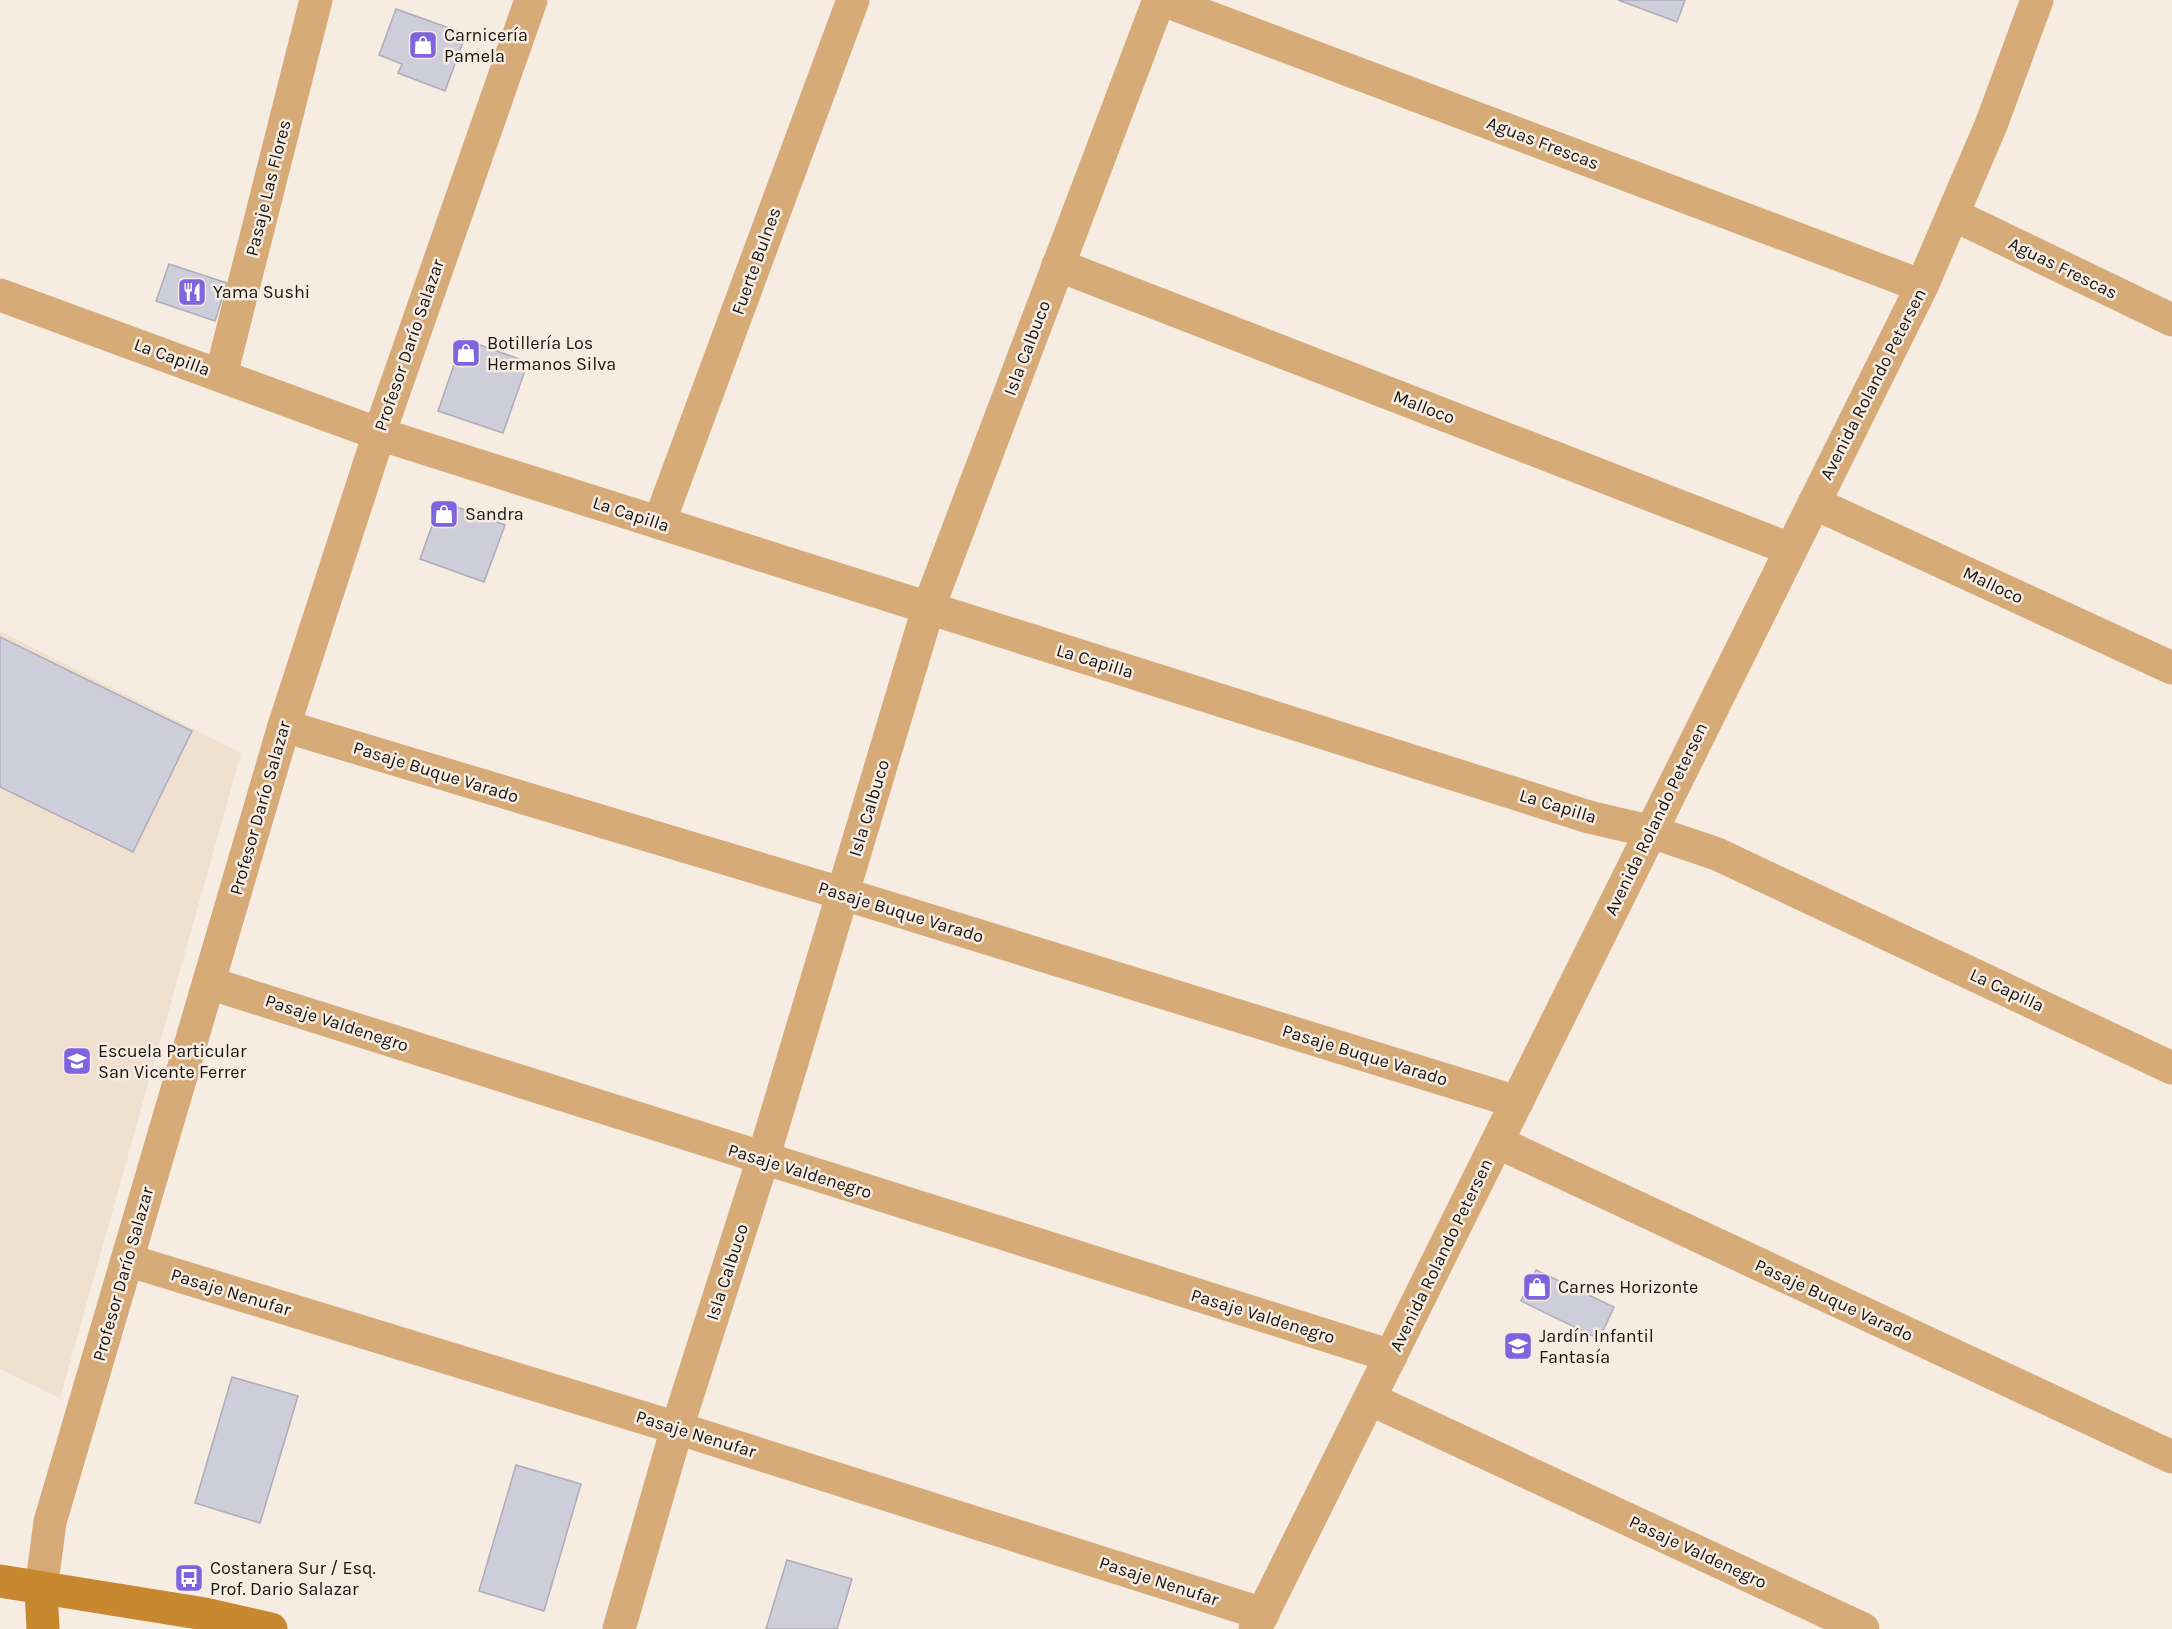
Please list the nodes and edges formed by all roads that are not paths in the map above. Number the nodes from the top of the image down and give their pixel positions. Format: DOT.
graph roads {
  1 [pos="316,0"];
  2 [pos="531,0"];
  3 [pos="853,0"];
  4 [pos="1161,0"];
  5 [pos="2036,0"];
  6 [pos="1954,215"];
  7 [pos="1058,265"];
  8 [pos="1922,286"];
  9 [pos="0,295"];
  10 [pos="2172,320"];
  11 [pos="221,375"];
  12 [pos="379,434"];
  13 [pos="1814,503"];
  14 [pos="659,523"];
  15 [pos="1790,549"];
  16 [pos="928,609"];
  17 [pos="2172,668"];
  18 [pos="284,726"];
  19 [pos="1649,831"];
  20 [pos="844,894"];
  21 [pos="209,983"];
  22 [pos="2172,1068"];
  23 [pos="1516,1102"];
  24 [pos="1497,1142"];
  25 [pos="763,1159"];
  26 [pos="127,1260"];
  27 [pos="1391,1356"];
  28 [pos="1370,1399"];
  29 [pos="677,1428"];
  30 [pos="2172,1457"];
  31 [pos="0,1581"];
  32 [pos="40,1590"];
  33 [pos="1259,1621"];
  34 [pos="43,1629"];
  35 [pos="271,1629"];
  36 [pos="619,1629"];
  37 [pos="1863,1629"];
  1 -- 11 [label="street, Pasaje Las Flores"];
  2 -- 12 [label="street, Profesor Darío Salazar"];
  3 -- 14 [label="street, Fuerte Bulnes"];
  4 -- 7 [label="street, Isla Calbuco"];
  4 -- 8 [label="street, Aguas Frescas"];
  5 -- 6 [label="street, Avenida Rolando Petersen"];
  6 -- 8 [label="street, Avenida Rolando Petersen"];
  6 -- 10 [label="street, Aguas Frescas"];
  7 -- 15 [label="street, Malloco"];
  7 -- 16 [label="street, Isla Calbuco"];
  8 -- 13 [label="street, Avenida Rolando Petersen"];
  9 -- 11 [label="street, La Capilla"];
  11 -- 12 [label="street, La Capilla"];
  12 -- 14 [label="street, La Capilla"];
  12 -- 18 [label="street, Profesor Darío Salazar"];
  13 -- 15 [label="street, Avenida Rolando Petersen"];
  13 -- 17 [label="street, Malloco"];
  14 -- 16 [label="street, La Capilla"];
  15 -- 19 [label="street, Avenida Rolando Petersen"];
  16 -- 19 [label="street, La Capilla"];
  16 -- 20 [label="street, Isla Calbuco"];
  18 -- 20 [label="street, Pasaje Buque Varado"];
  18 -- 21 [label="street, Profesor Darío Salazar"];
  19 -- 22 [label="street, La Capilla"];
  19 -- 23 [label="street, Avenida Rolando Petersen"];
  20 -- 23 [label="street, Pasaje Buque Varado"];
  20 -- 25 [label="street, Isla Calbuco"];
  21 -- 25 [label="street, Pasaje Valdenegro"];
  21 -- 26 [label="street, Profesor Darío Salazar"];
  23 -- 24 [label="street, Avenida Rolando Petersen"];
  24 -- 27 [label="street, Avenida Rolando Petersen"];
  24 -- 30 [label="street, Pasaje Buque Varado"];
  25 -- 27 [label="street, Pasaje Valdenegro"];
  25 -- 29 [label="street, Isla Calbuco"];
  26 -- 29 [label="street, Pasaje Nenufar"];
  26 -- 32 [label="street, Profesor Darío Salazar"];
  27 -- 28 [label="street, Avenida Rolando Petersen"];
  28 -- 33 [label="street, Avenida Rolando Petersen"];
  28 -- 37 [label="street, Pasaje Valdenegro"];
  29 -- 33 [label="street, Pasaje Nenufar"];
  29 -- 36 [label="street, Isla Calbuco"];
  31 -- 32 [label="main road"];
  32 -- 34 [label="main road, Profesor Darío Salazar"];
  32 -- 35 [label="main road"];
}
